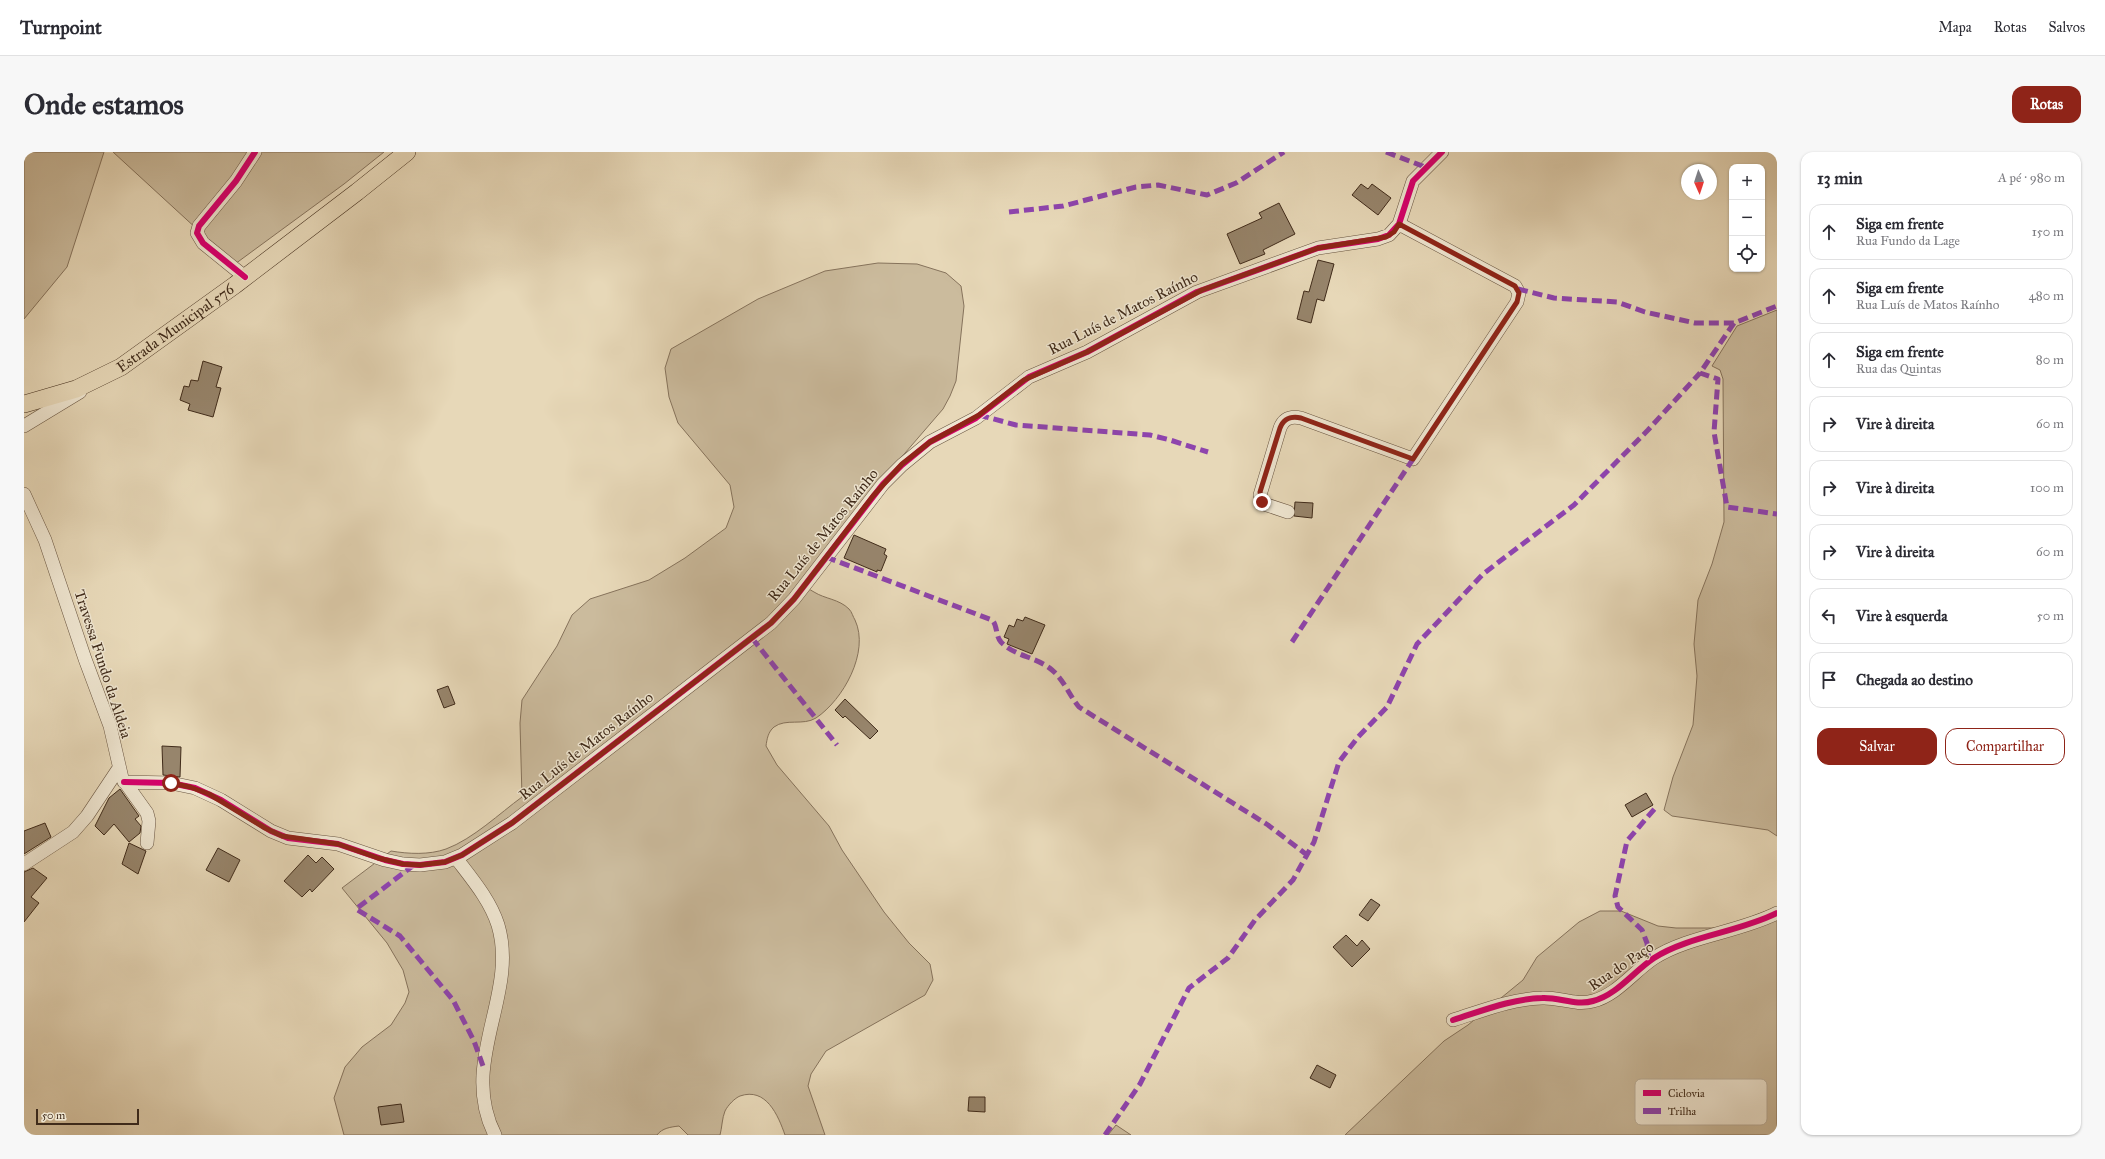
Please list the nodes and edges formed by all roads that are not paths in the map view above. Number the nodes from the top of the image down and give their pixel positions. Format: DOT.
graph roads {
  1 [pos="255,152"];
  2 [pos="407,152"];
  3 [pos="1442,152"];
  4 [pos="1399,224"];
  5 [pos="245,277"];
  6 [pos="121,367"];
  7 [pos="24,404"];
  8 [pos="24,426"];
  9 [pos="24,494"];
  10 [pos="1288,512"];
  11 [pos="119,768"];
  12 [pos="124,782"];
  13 [pos="147,843"];
  14 [pos="456,858"];
  15 [pos="24,864"];
  16 [pos="1777,914"];
  17 [pos="1454,1020"];
  18 [pos="495,1135"];
  1 -- 5 [label="street"];
  2 -- 5 [label="main road, Estrada Municipal 576"];
  3 -- 4 [label="street"];
  4 -- 10 [label="street"];
  4 -- 14 [label="street, Rua Luís de Matos Raínho"];
  5 -- 6 [label="main road, Estrada Municipal 576"];
  6 -- 7 [label="main road, Estrada Municipal 576"];
  6 -- 8 [label="street"];
  9 -- 11 [label="street, Travessa Fundo da Aldeia"];
  11 -- 12 [label="street, Travessa Fundo da Aldeia"];
  11 -- 15 [label="street"];
  12 -- 13 [label="street, Travessa Fundo da Aldeia"];
  12 -- 14 [label="street"];
  14 -- 18 [label="street"];
  16 -- 17 [label="street, Rua do Paço"];
}
